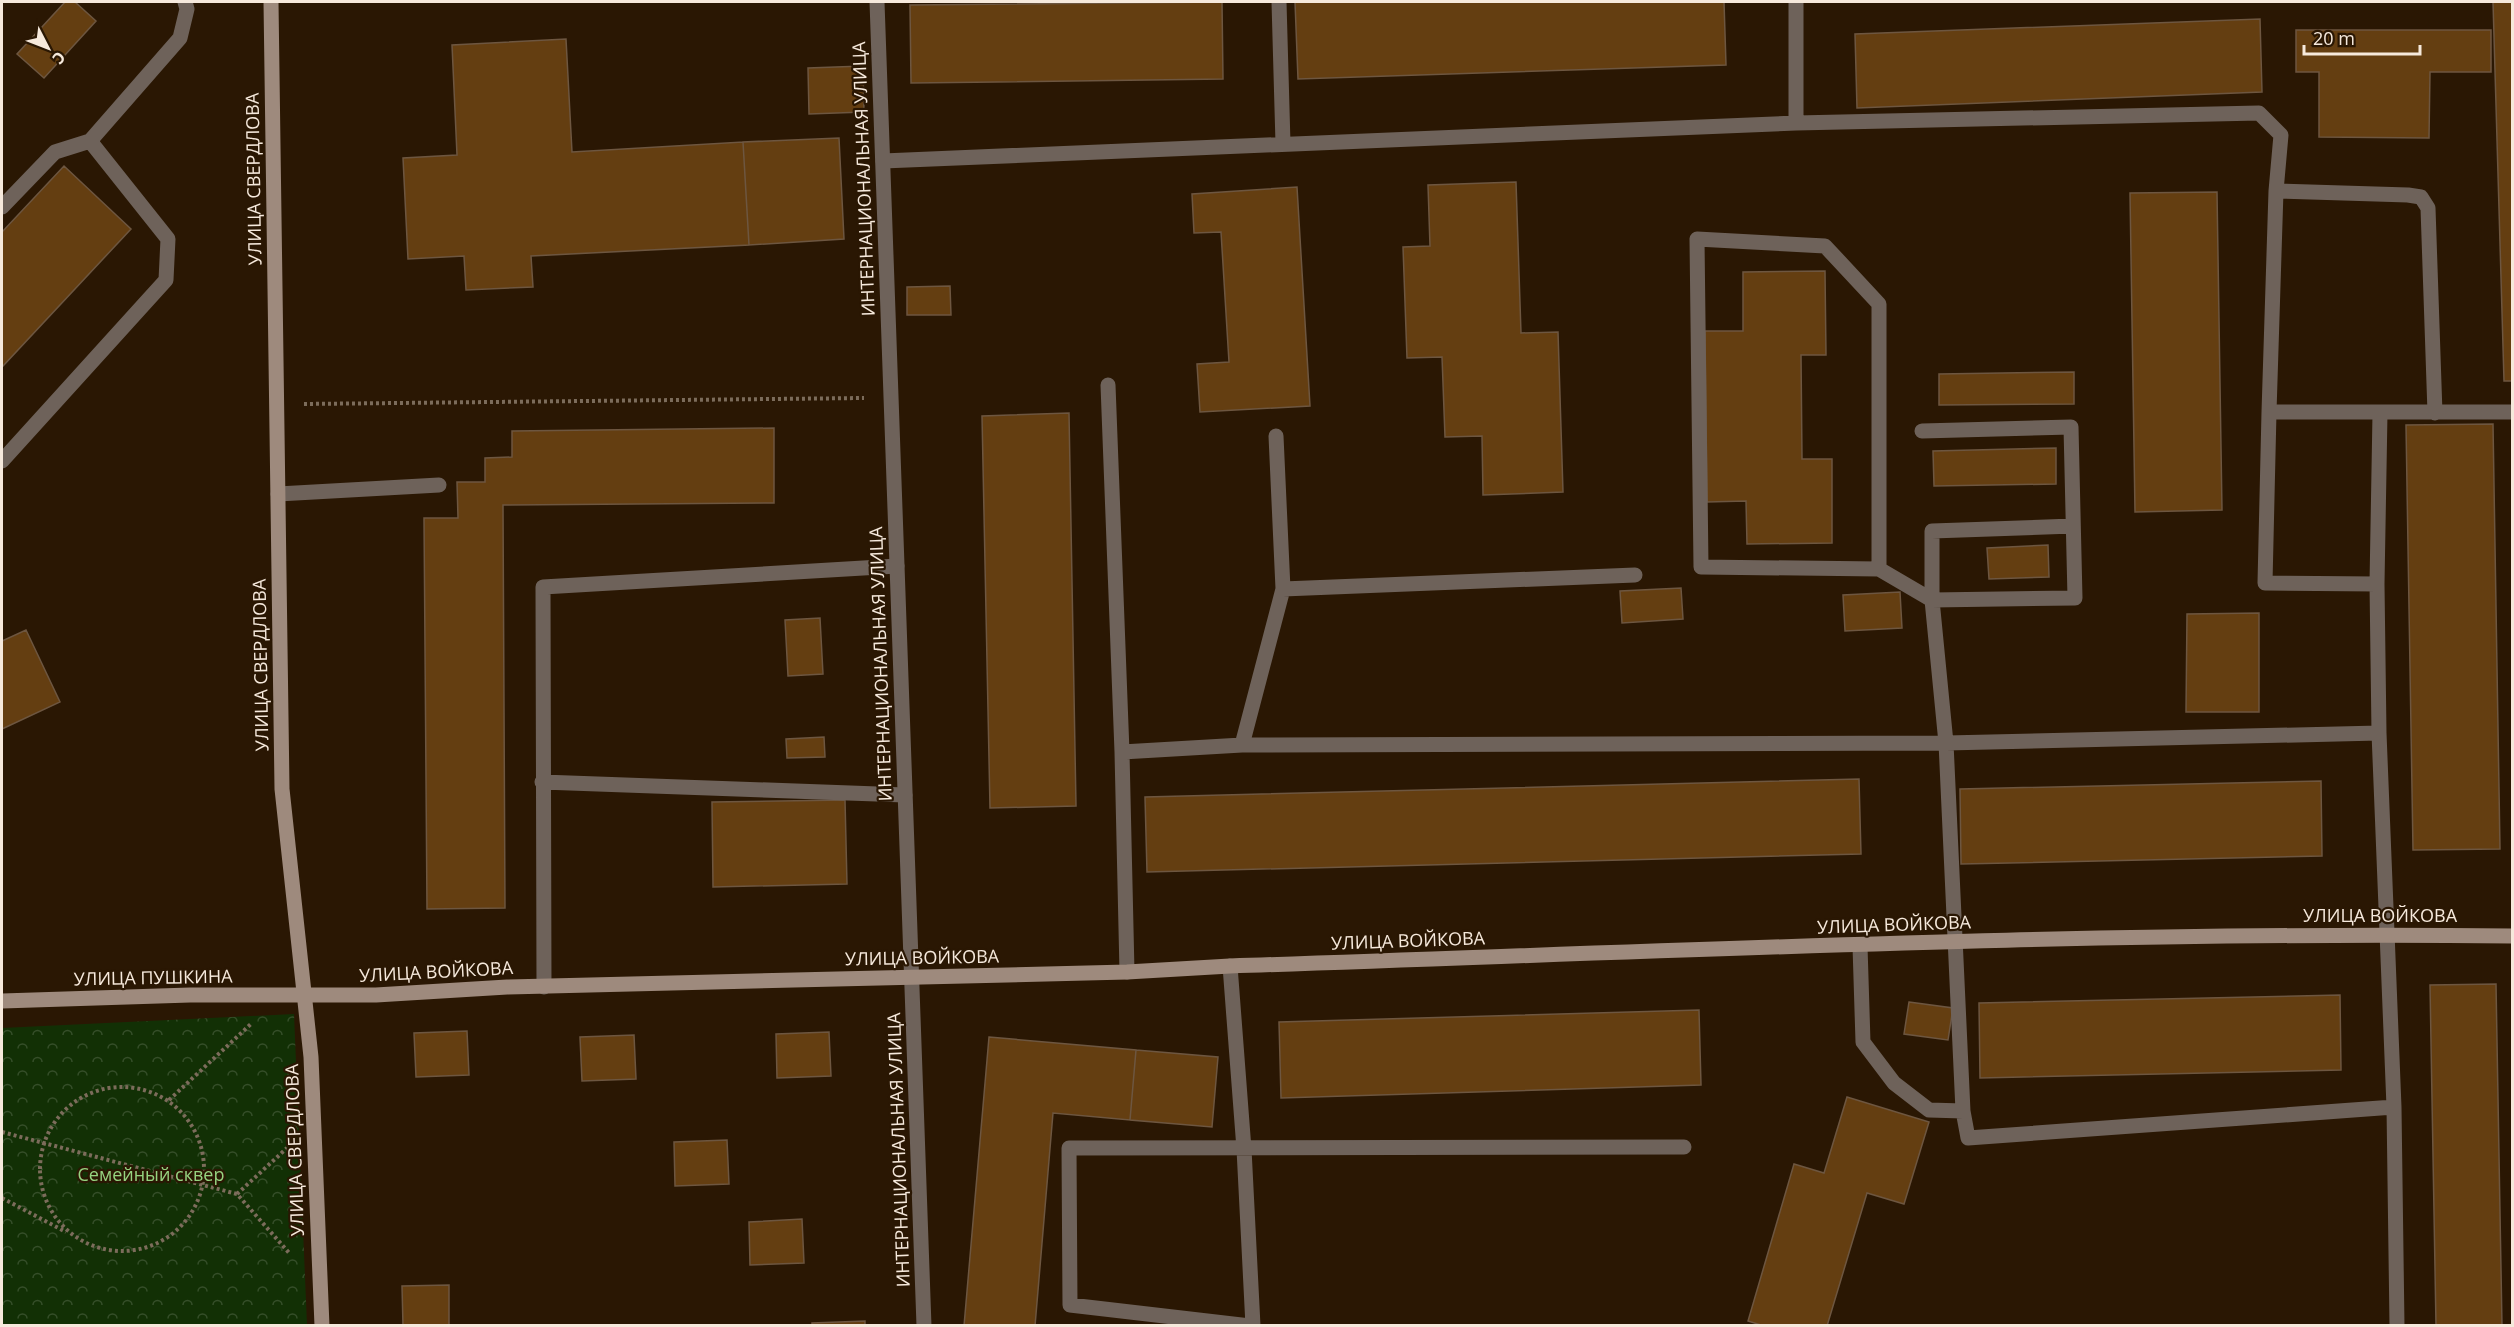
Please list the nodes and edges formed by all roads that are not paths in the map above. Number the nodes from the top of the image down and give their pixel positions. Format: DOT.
graph roads {
  1 [pos="185,2"];
  2 [pos="271,2"];
  3 [pos="877,2"];
  4 [pos="1279,2"];
  5 [pos="1796,2"];
  6 [pos="1796,123"];
  7 [pos="90,141"];
  8 [pos="1283,144"];
  9 [pos="883,161"];
  10 [pos="2276,191"];
  11 [pos="2,207"];
  12 [pos="1108,385"];
  13 [pos="2269,412"];
  14 [pos="2512,412"];
  15 [pos="2380,413"];
  16 [pos="2435,413"];
  17 [pos="1922,431"];
  18 [pos="1276,436"];
  19 [pos="2,461"];
  20 [pos="439,485"];
  21 [pos="278,494"];
  22 [pos="2073,526"];
  23 [pos="897,566"];
  24 [pos="1879,569"];
  25 [pos="1635,574"];
  26 [pos="2377,584"];
  27 [pos="1282,589"];
  28 [pos="1932,600"];
  29 [pos="2379,733"];
  30 [pos="1947,744"];
  31 [pos="1242,745"];
  32 [pos="1122,752"];
  33 [pos="542,782"];
  34 [pos="905,795"];
  35 [pos="2388,934"];
  36 [pos="2512,936"];
  37 [pos="1956,942"];
  38 [pos="1860,945"];
  39 [pos="1230,966"];
  40 [pos="1127,972"];
  41 [pos="912,978"];
  42 [pos="544,987"];
  43 [pos="305,995"];
  44 [pos="2,1001"];
  45 [pos="2394,1107"];
  46 [pos="1963,1111"];
  47 [pos="1684,1146"];
  48 [pos="1244,1149"];
  49 [pos="322,1326"];
  50 [pos="924,1326"];
  51 [pos="1252,1326"];
  52 [pos="2397,1326"];
  1 -- 7 [label="street"];
  2 -- 21 [label="street, УЛИЦА СВЕРДЛОВА"];
  3 -- 9 [label="street, ИНТЕРНАЦИОНАЛЬНАЯ УЛИЦА"];
  4 -- 8 [label="street"];
  5 -- 6 [label="street"];
  6 -- 8 [label="street"];
  6 -- 10 [label="street"];
  7 -- 11 [label="street"];
  7 -- 19 [label="street"];
  8 -- 9 [label="street"];
  9 -- 23 [label="street, ИНТЕРНАЦИОНАЛЬНАЯ УЛИЦА"];
  10 -- 13 [label="street"];
  10 -- 16 [label="street"];
  12 -- 32 [label="street"];
  13 -- 15 [label="street"];
  13 -- 26 [label="street"];
  14 -- 16 [label="street"];
  15 -- 16 [label="street"];
  15 -- 26 [label="street"];
  17 -- 22 [label="street"];
  18 -- 27 [label="street"];
  20 -- 21 [label="street"];
  21 -- 43 [label="street, УЛИЦА СВЕРДЛОВА"];
  22 -- 28 [label="street"];
  22 -- 28 [label="street"];
  23 -- 33 [label="street"];
  23 -- 34 [label="street, ИНТЕРНАЦИОНАЛЬНАЯ УЛИЦА"];
  24 -- 24 [label="street"];
  24 -- 28 [label="street"];
  25 -- 27 [label="street"];
  26 -- 29 [label="street"];
  27 -- 31 [label="street"];
  28 -- 30 [label="street"];
  29 -- 30 [label="street"];
  29 -- 35 [label="street"];
  30 -- 31 [label="street"];
  30 -- 37 [label="street"];
  31 -- 32 [label="street"];
  32 -- 40 [label="street"];
  33 -- 34 [label="street"];
  33 -- 42 [label="street"];
  34 -- 41 [label="street, ИНТЕРНАЦИОНАЛЬНАЯ УЛИЦА"];
  35 -- 36 [label="street, УЛИЦА ВОЙКОВА"];
  35 -- 37 [label="street, УЛИЦА ВОЙКОВА"];
  35 -- 45 [label="street"];
  37 -- 38 [label="street, УЛИЦА ВОЙКОВА"];
  37 -- 46 [label="street"];
  38 -- 39 [label="street, УЛИЦА ВОЙКОВА"];
  38 -- 46 [label="street"];
  39 -- 40 [label="street, УЛИЦА ВОЙКОВА"];
  39 -- 48 [label="street"];
  40 -- 41 [label="street, УЛИЦА ВОЙКОВА"];
  41 -- 42 [label="street, УЛИЦА ВОЙКОВА"];
  41 -- 50 [label="street, ИНТЕРНАЦИОНАЛЬНАЯ УЛИЦА"];
  42 -- 43 [label="street, УЛИЦА ВОЙКОВА"];
  43 -- 44 [label="street, УЛИЦА ПУШКИНА"];
  43 -- 49 [label="street, УЛИЦА СВЕРДЛОВА"];
  45 -- 46 [label="street"];
  45 -- 52 [label="street"];
  47 -- 48 [label="street"];
  48 -- 51 [label="street"];
  48 -- 51 [label="street"];
}
